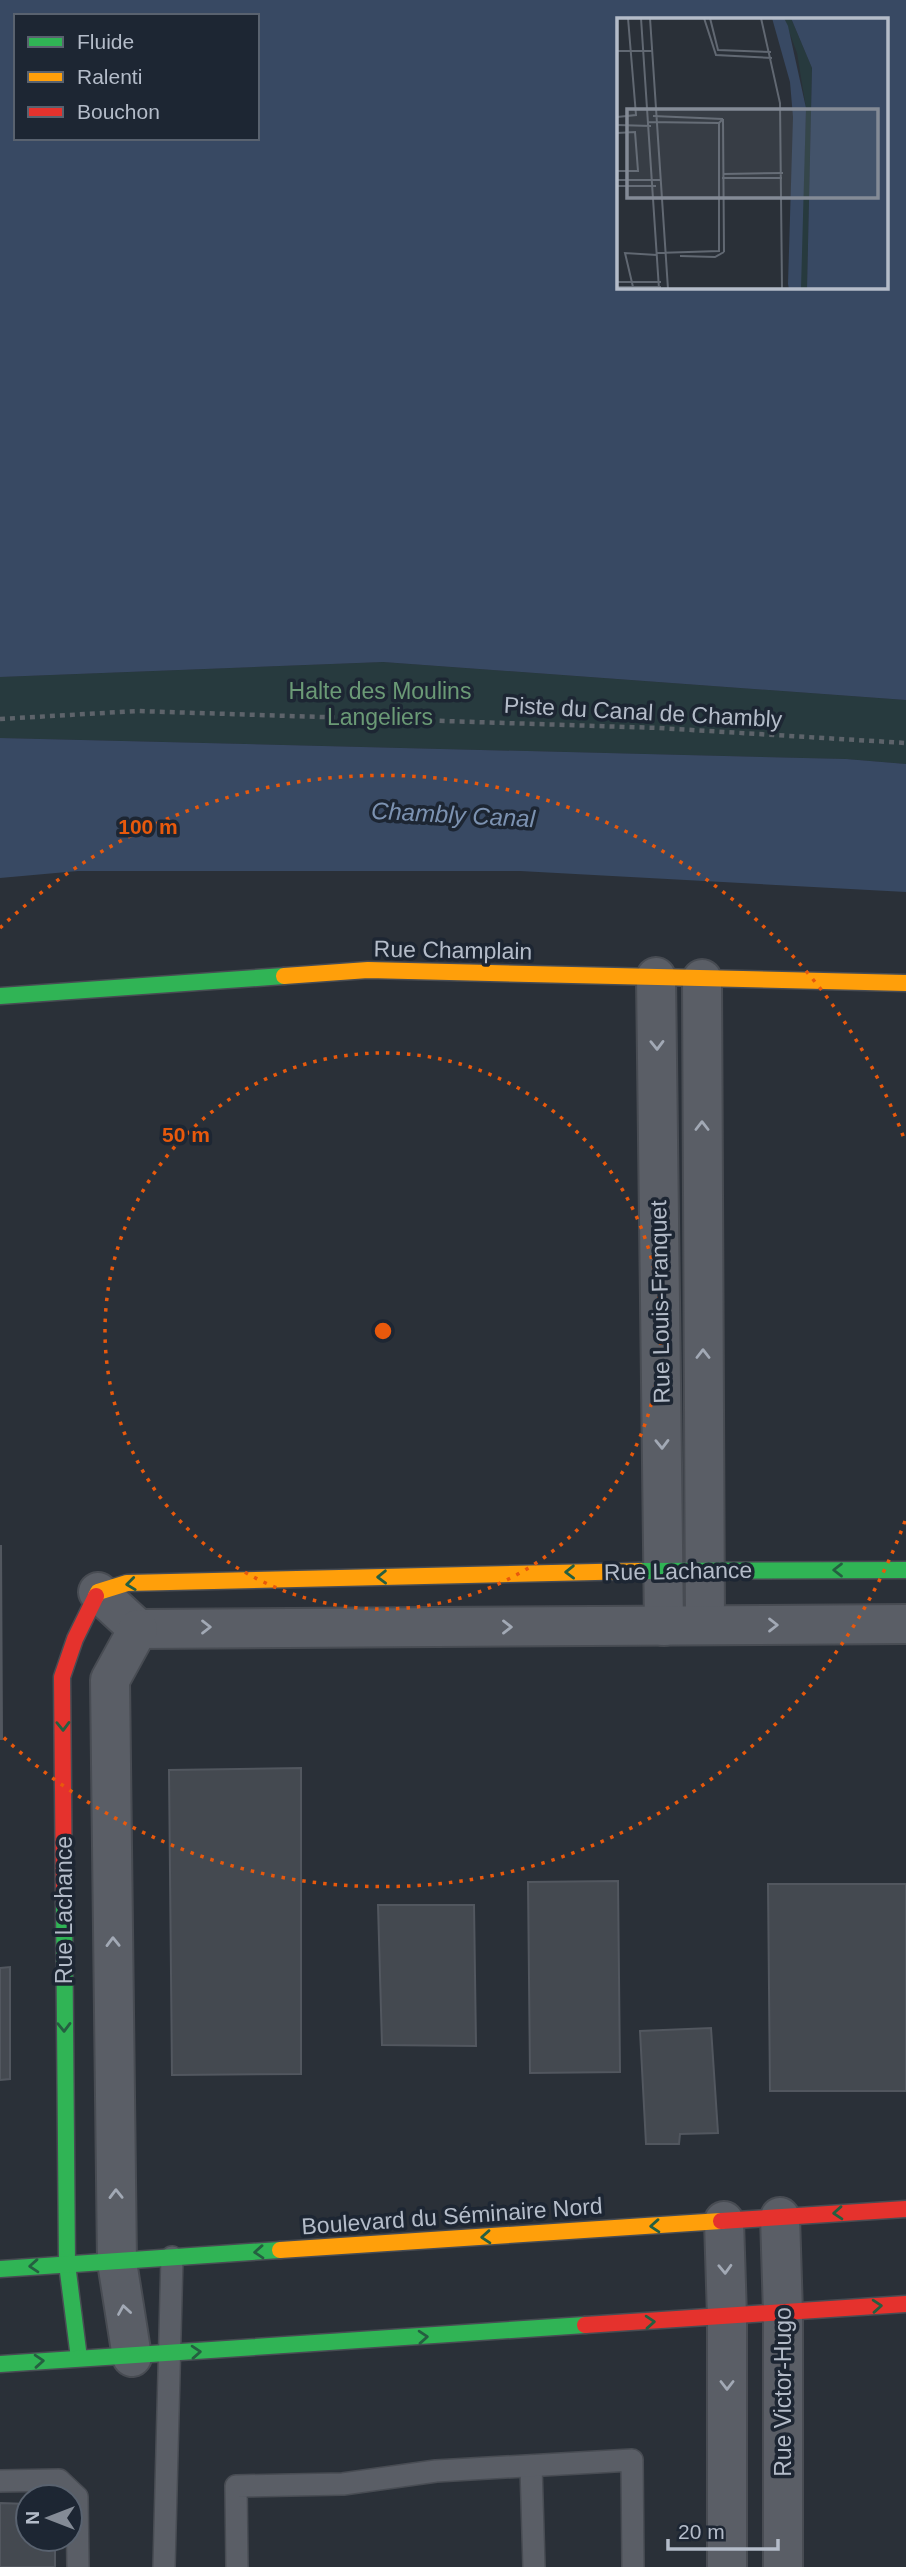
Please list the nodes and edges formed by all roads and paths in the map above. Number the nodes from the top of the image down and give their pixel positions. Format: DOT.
graph roads {
  1 [pos="0,719"];
  2 [pos="906,743"];
  3 [pos="656,977"];
  4 [pos="702,979"];
  5 [pos="906,983"];
  6 [pos="0,996"];
  7 [pos="704,1569"];
  8 [pos="663,1570"];
  9 [pos="906,1570"];
  10 [pos="451,1575"];
  11 [pos="98,1592"];
  12 [pos="906,1624"];
  13 [pos="705,1625"];
  14 [pos="664,1626"];
  15 [pos="451,1627"];
  16 [pos="138,1629"];
  17 [pos="62,1677"];
  18 [pos="110,1680"];
  19 [pos="115,2140"];
  20 [pos="65,2142"];
  21 [pos="906,2209"];
  22 [pos="780,2217"];
  23 [pos="724,2221"];
  24 [pos="172,2258"];
  25 [pos="117,2262"];
  26 [pos="67,2264"];
  27 [pos="0,2269"];
  28 [pos="906,2304"];
  29 [pos="783,2313"];
  30 [pos="727,2317"];
  31 [pos="150,2355"];
  32 [pos="79,2358"];
  33 [pos="0,2364"];
  34 [pos="531,2466"];
  35 [pos="0,2480"];
  36 [pos="78,2567"];
  37 [pos="164,2567"];
  38 [pos="237,2567"];
  39 [pos="534,2567"];
  40 [pos="633,2567"];
  41 [pos="727,2567"];
  42 [pos="783,2567"];
  1 -- 2 [label="path, Piste du Canal de Chambly"];
  3 -- 4 [label="street, Rue Champlain"];
  3 -- 6 [label="street, Rue Champlain"];
  3 -- 8 [label="street, Rue Louis-Franquet, one-way"];
  4 -- 5 [label="street, Rue Champlain"];
  7 -- 4 [label="street, Rue Louis-Franquet, one-way"];
  7 -- 8 [label="street, Rue Lachance"];
  9 -- 7 [label="street, Rue Lachance, one-way"];
  7 -- 13 [label="street, Rue Louis-Franquet"];
  8 -- 10 [label="street, Rue Lachance, one-way"];
  8 -- 14 [label="street, Rue Louis-Franquet"];
  10 -- 11 [label="street, Rue Lachance, one-way"];
  10 -- 15 [label="street"];
  11 -- 16 [label="street"];
  11 -- 17 [label="street, Rue Lachance"];
  13 -- 12 [label="street, one-way"];
  13 -- 14 [label="street"];
  15 -- 14 [label="street, one-way"];
  16 -- 15 [label="street, one-way"];
  16 -- 18 [label="street, Rue Lachance"];
  17 -- 18 [label="street"];
  17 -- 20 [label="street, Rue Lachance, one-way"];
  19 -- 18 [label="street, Rue Lachance, one-way"];
  19 -- 20 [label="street"];
  25 -- 19 [label="street, Rue Lachance, one-way"];
  20 -- 26 [label="street, Rue Lachance"];
  21 -- 22 [label="street, Boulevard du Séminaire Nord, one-way"];
  22 -- 23 [label="street, Boulevard du Séminaire Nord"];
  22 -- 29 [label="street, Rue Victor-Hugo"];
  23 -- 24 [label="street, Boulevard du Séminaire Nord, one-way"];
  23 -- 30 [label="street, one-way"];
  24 -- 25 [label="street, Boulevard du Séminaire Nord"];
  24 -- 31 [label="lane"];
  25 -- 26 [label="street, Boulevard du Séminaire Nord"];
  31 -- 25 [label="street, Rue Lachance, one-way"];
  26 -- 27 [label="street, Boulevard du Séminaire Nord, one-way"];
  26 -- 32 [label="street, Rue Lachance"];
  29 -- 28 [label="street, one-way"];
  29 -- 30 [label="street"];
  29 -- 42 [label="street, Rue Victor-Hugo"];
  31 -- 30 [label="street, one-way"];
  30 -- 41 [label="street, one-way"];
  31 -- 32 [label="street"];
  31 -- 37 [label="lane"];
  33 -- 32 [label="street, one-way"];
  34 -- 38 [label="lane"];
  34 -- 39 [label="lane"];
  34 -- 40 [label="lane"];
  35 -- 36 [label="lane"];
}
